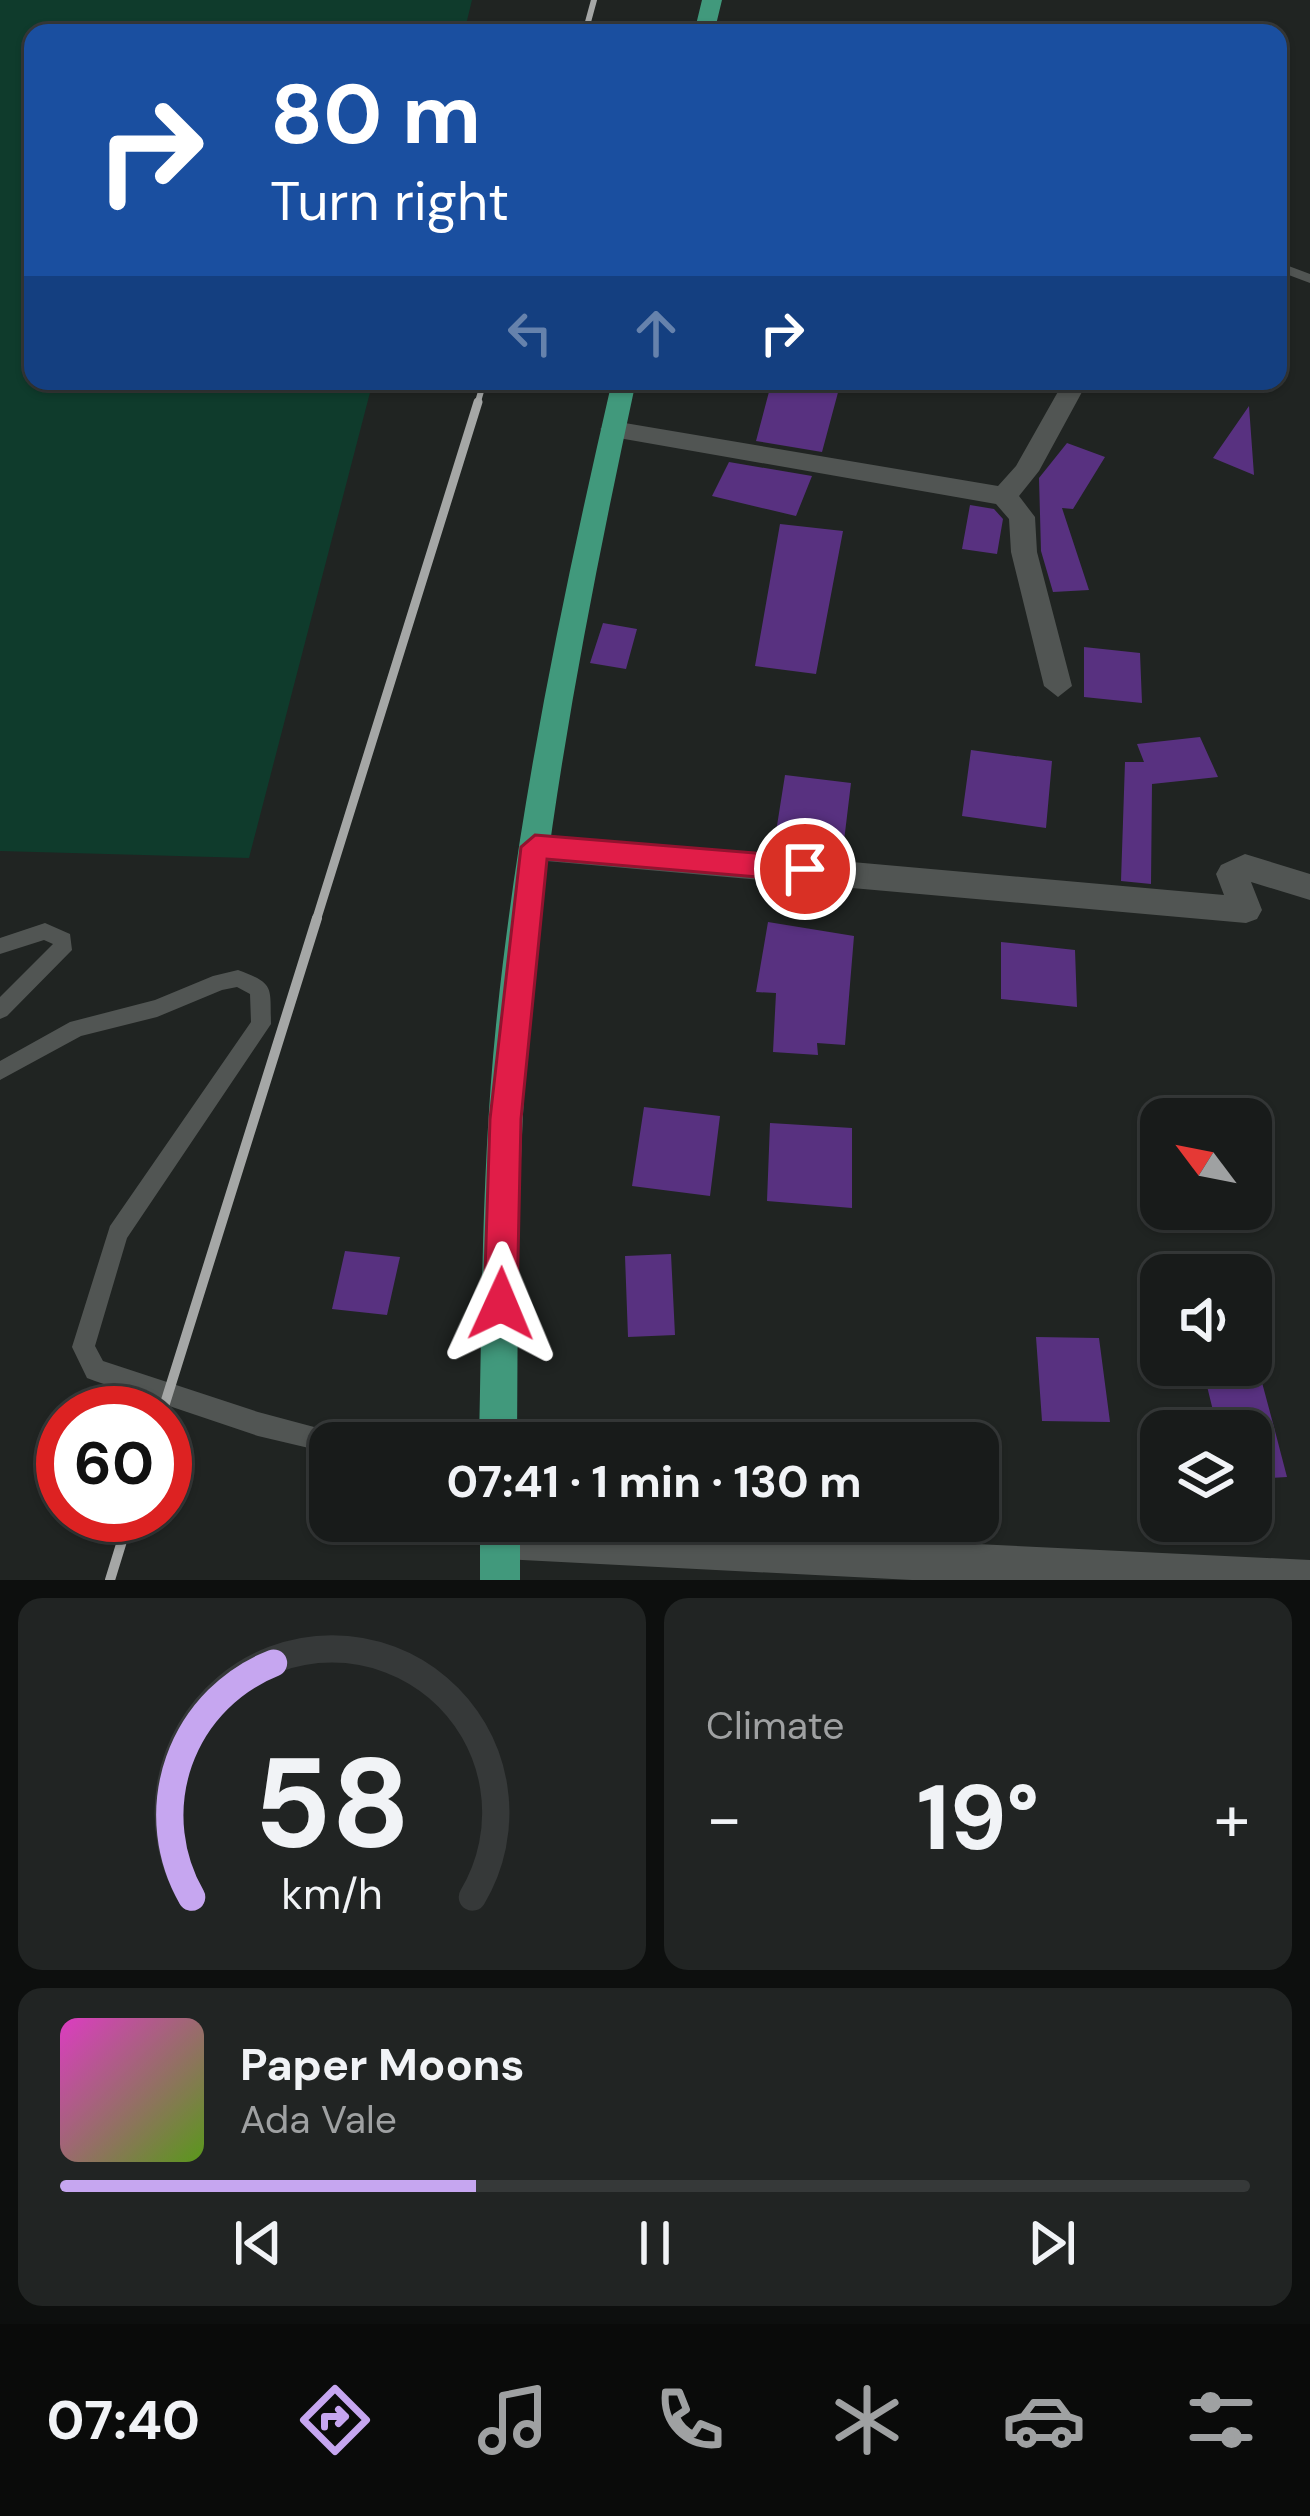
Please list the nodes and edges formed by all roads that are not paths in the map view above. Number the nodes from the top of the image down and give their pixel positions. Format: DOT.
graph roads {
  1 [pos="622,390"];
  2 [pos="1071,390"];
  3 [pos="613,429"];
  4 [pos="1004,496"];
  5 [pos="1058,686"];
  6 [pos="535,847"];
  7 [pos="1310,887"];
  8 [pos="0,946"];
  9 [pos="0,1010"];
  10 [pos="0,1071"];
  11 [pos="498,1422"];
  12 [pos="309,1436"];
  13 [pos="501,1542"];
  14 [pos="695,1542"];
  15 [pos="500,1580"];
  16 [pos="1310,1580"];
  1 -- 3 [label="main road"];
  2 -- 4 [label="street"];
  3 -- 4 [label="street"];
  3 -- 6 [label="main road"];
  4 -- 5 [label="street"];
  6 -- 7 [label="street"];
  6 -- 11 [label="main road"];
  8 -- 9 [label="lane"];
  10 -- 12 [label="lane"];
  13 -- 15 [label="main road"];
  14 -- 16 [label="street"];
}
